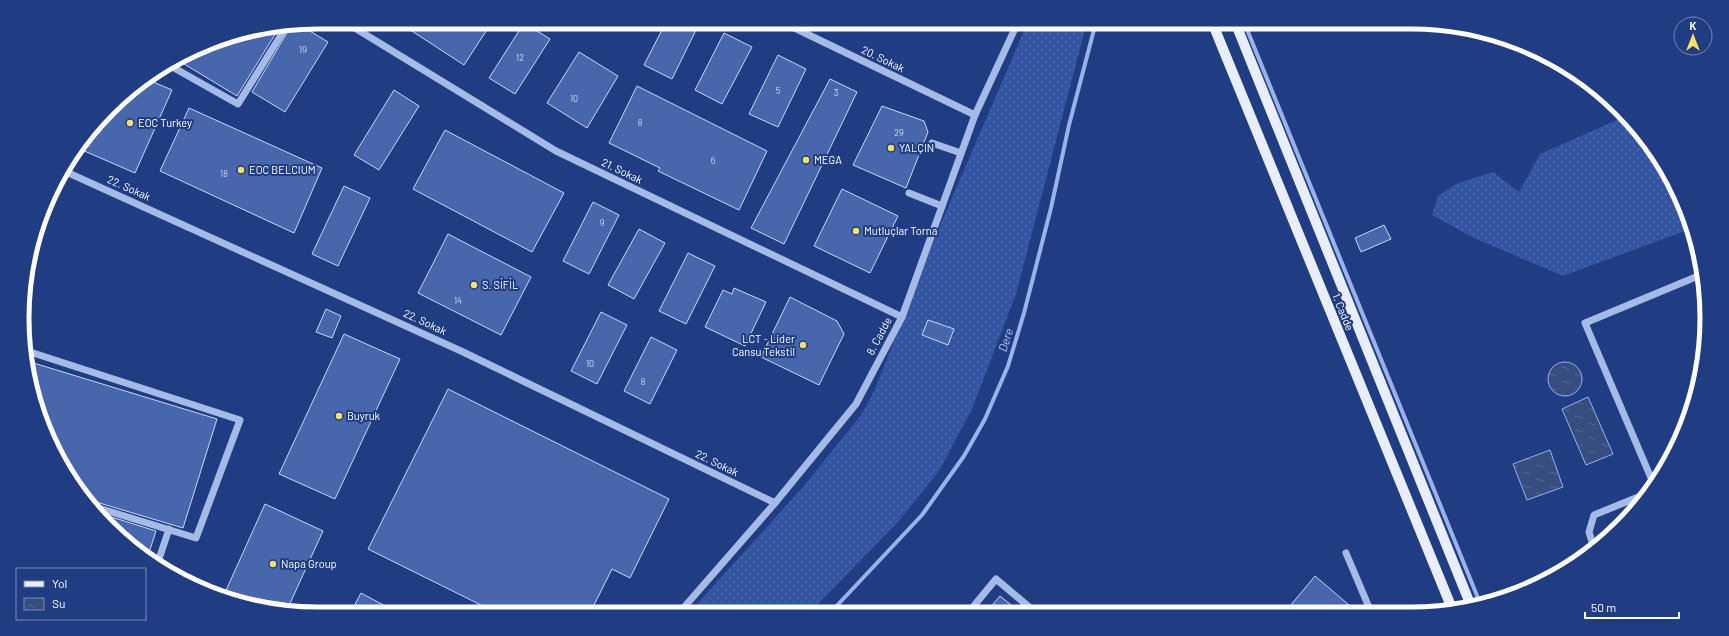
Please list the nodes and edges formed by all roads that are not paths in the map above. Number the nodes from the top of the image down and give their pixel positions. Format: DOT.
graph roads {
  1 [pos="356,29"];
  2 [pos="797,29"];
  3 [pos="1015,29"];
  4 [pos="1215,29"];
  5 [pos="1238,29"];
  6 [pos="284,31"];
  7 [pos="174,68"];
  8 [pos="975,115"];
  9 [pos="932,143"];
  10 [pos="961,153"];
  11 [pos="68,173"];
  12 [pos="909,193"];
  13 [pos="942,206"];
  14 [pos="1697,276"];
  15 [pos="902,317"];
  16 [pos="31,352"];
  17 [pos="1651,479"];
  18 [pos="1637,497"];
  19 [pos="774,503"];
  20 [pos="101,509"];
  21 [pos="169,529"];
  22 [pos="1593,542"];
  23 [pos="1346,553"];
  24 [pos="159,559"];
  25 [pos="1469,601"];
  26 [pos="1450,605"];
  27 [pos="684,607"];
  28 [pos="972,607"];
  29 [pos="1029,607"];
  30 [pos="1369,607"];
  1 -- 15 [label="street, 21. Sokak"];
  2 -- 8 [label="street, 20. Sokak"];
  3 -- 8 [label="street, 8. Cadde"];
  4 -- 26 [label="main road, 1. Cadde"];
  5 -- 25 [label="main road, 1. Cadde"];
  6 -- 7 [label="street"];
  8 -- 10 [label="street, 8. Cadde"];
  9 -- 10 [label="street"];
  10 -- 13 [label="street, 8. Cadde"];
  11 -- 19 [label="street, 22. Sokak"];
  12 -- 13 [label="street"];
  13 -- 15 [label="street, 8. Cadde"];
  14 -- 17 [label="street"];
  15 -- 19 [label="street, 8. Cadde"];
  16 -- 21 [label="street"];
  18 -- 22 [label="street"];
  19 -- 27 [label="street, 8. Cadde"];
  20 -- 21 [label="street"];
  21 -- 24 [label="street"];
  23 -- 30 [label="street"];
  28 -- 29 [label="street"];
}
